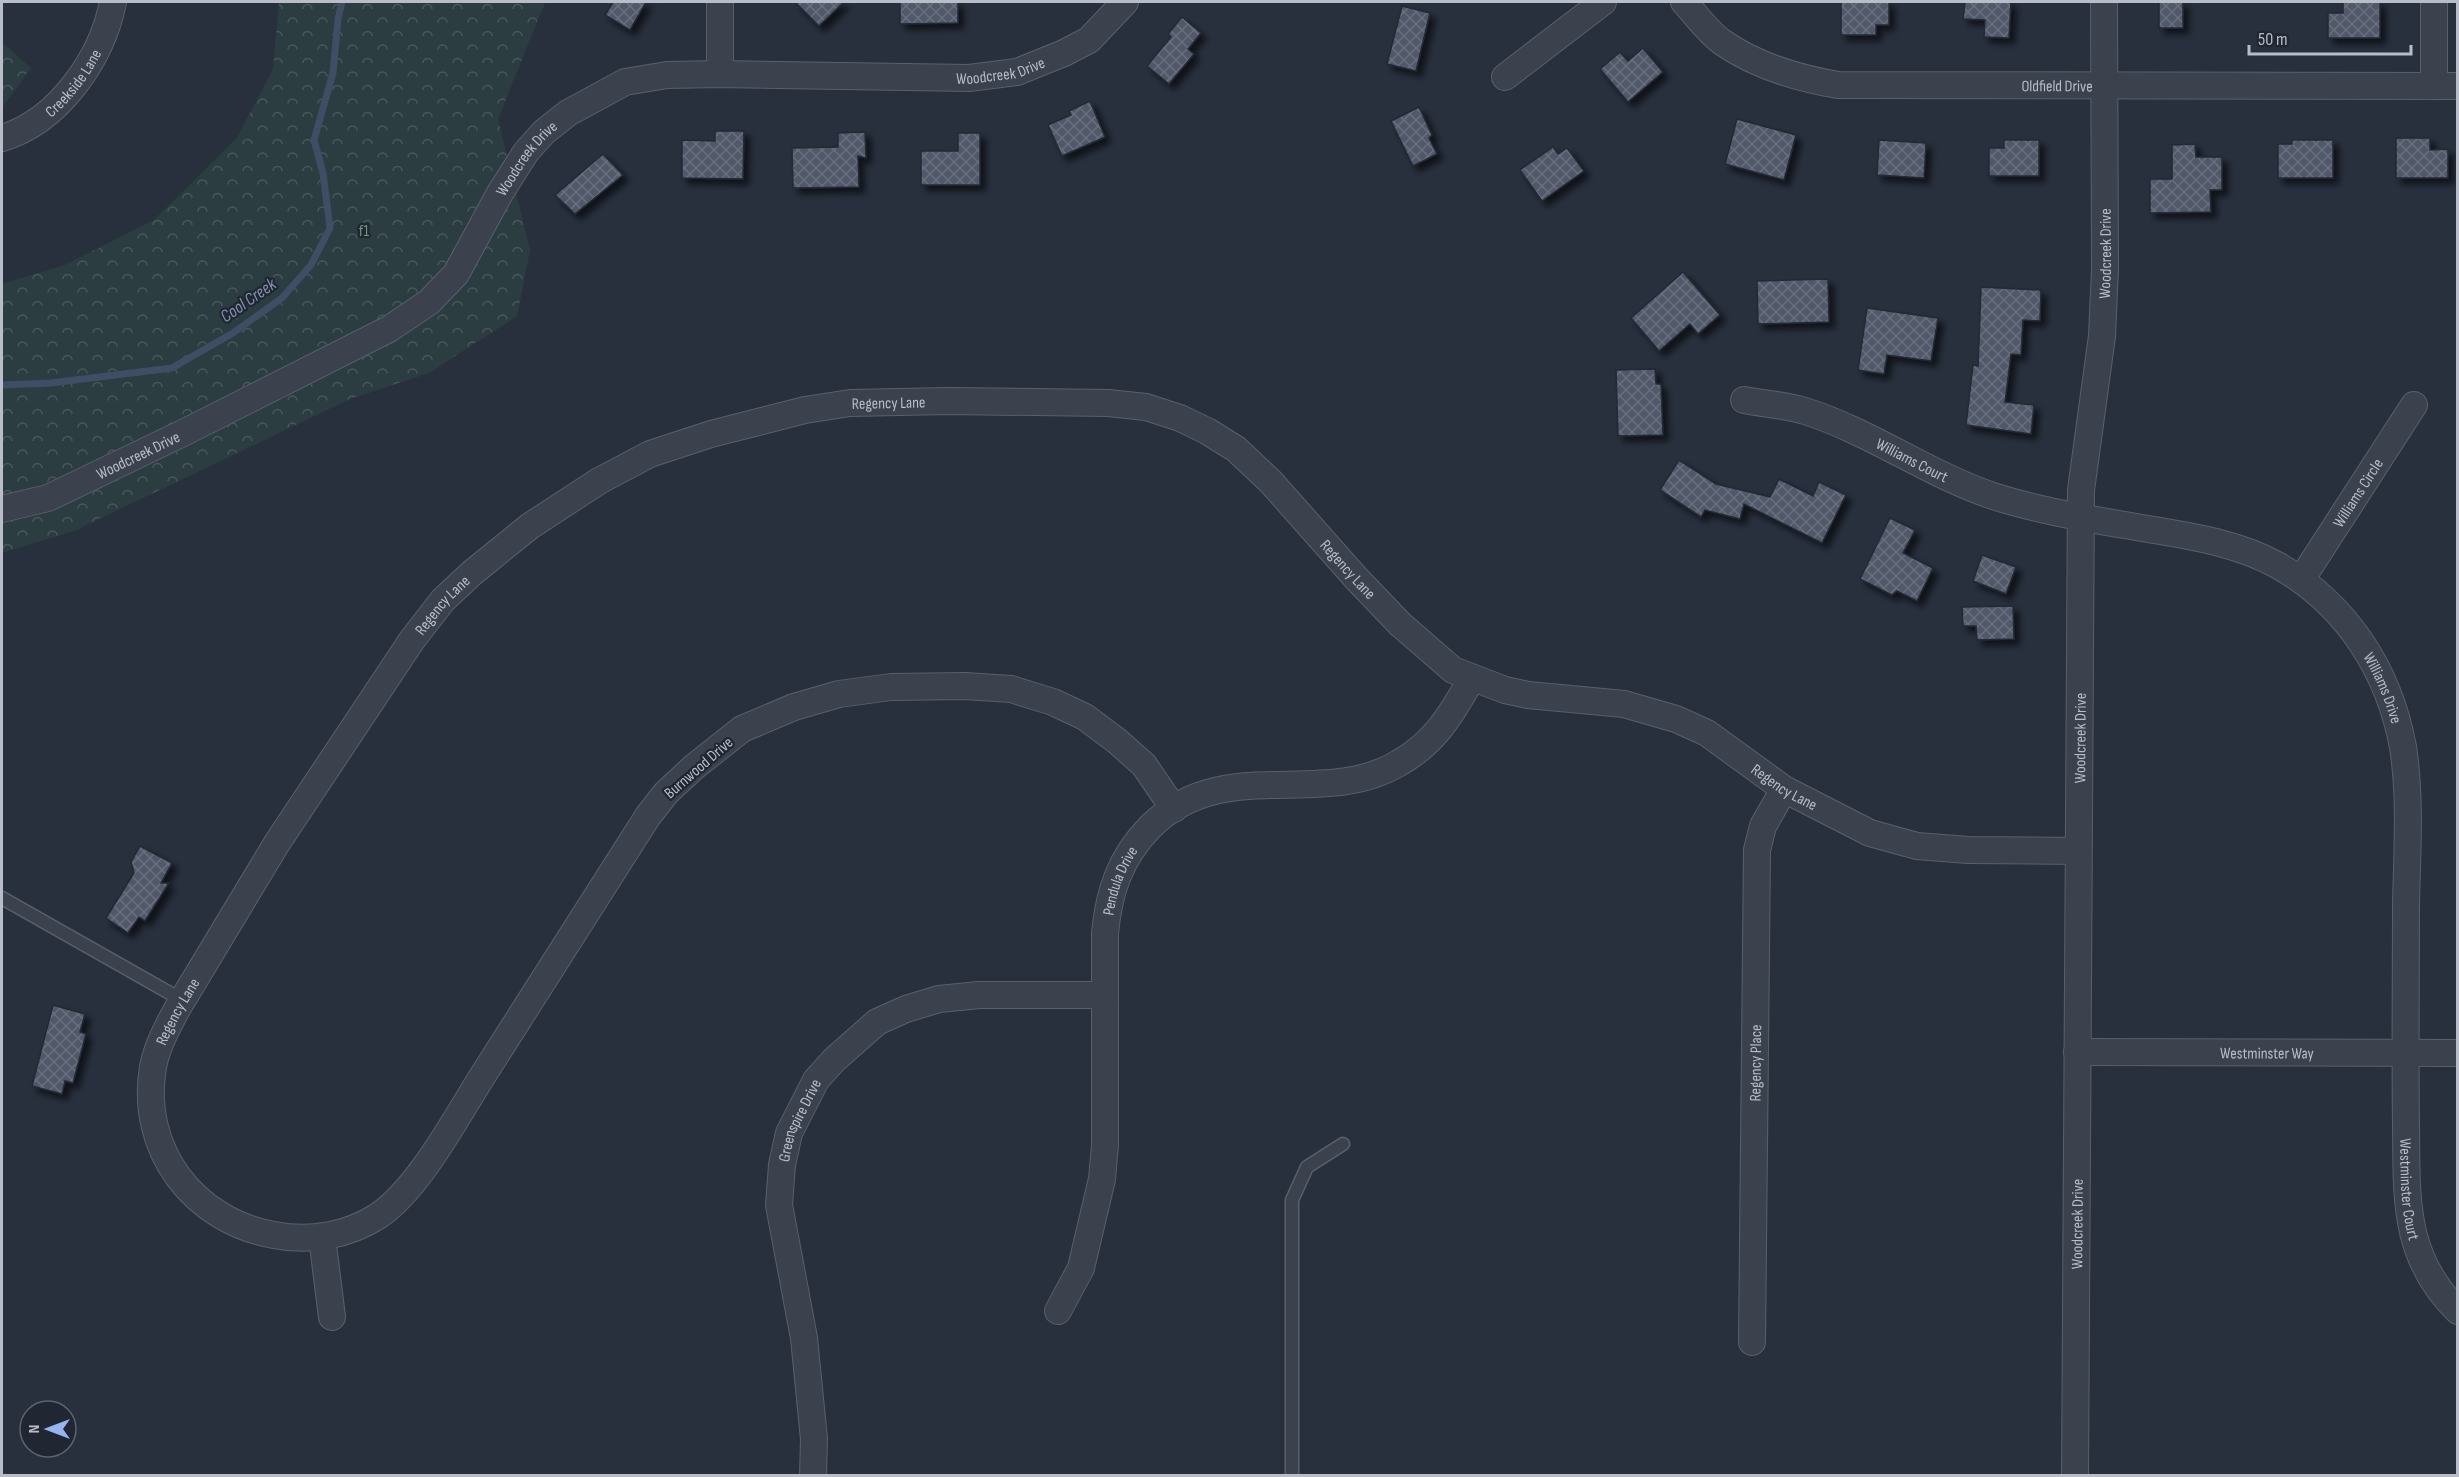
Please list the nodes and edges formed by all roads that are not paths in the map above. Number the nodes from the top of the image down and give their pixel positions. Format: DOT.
graph roads {
  1 [pos="113,2"];
  2 [pos="720,2"];
  3 [pos="1125,2"];
  4 [pos="1603,2"];
  5 [pos="1684,2"];
  6 [pos="2104,2"];
  7 [pos="2434,2"];
  8 [pos="720,74"];
  9 [pos="1505,77"];
  10 [pos="2104,84"];
  11 [pos="2446,86"];
  12 [pos="2,138"];
  13 [pos="1744,400"];
  14 [pos="2414,405"];
  15 [pos="2,509"];
  16 [pos="2081,517"];
  17 [pos="2301,580"];
  18 [pos="1472,678"];
  19 [pos="1784,789"];
  20 [pos="1174,808"];
  21 [pos="2078,851"];
  22 [pos="2,898"];
  23 [pos="1105,995"];
  24 [pos="182,1000"];
  25 [pos="2077,1052"];
  26 [pos="2406,1053"];
  27 [pos="2457,1053"];
  28 [pos="1343,1144"];
  29 [pos="322,1237"];
  30 [pos="1058,1311"];
  31 [pos="2457,1311"];
  32 [pos="332,1317"];
  33 [pos="1752,1342"];
  34 [pos="813,1476"];
  35 [pos="1292,1476"];
  36 [pos="2075,1476"];
  1 -- 12 [label="street, Creekside Lane"];
  2 -- 8 [label="street"];
  3 -- 8 [label="street, Woodcreek Drive"];
  4 -- 9 [label="street"];
  5 -- 10 [label="street, Oldfield Drive"];
  6 -- 10 [label="street, Woodcreek Drive"];
  7 -- 11 [label="street"];
  8 -- 15 [label="street, Woodcreek Drive"];
  10 -- 11 [label="street, Oldfield Drive"];
  10 -- 16 [label="street, Woodcreek Drive"];
  13 -- 16 [label="street, Williams Court"];
  14 -- 17 [label="street, Williams Circle"];
  16 -- 17 [label="street, Williams Drive"];
  16 -- 21 [label="street, Woodcreek Drive"];
  17 -- 26 [label="street, Williams Drive"];
  18 -- 19 [label="street, Regency Lane"];
  18 -- 20 [label="street, Pendula Drive"];
  18 -- 24 [label="street, Regency Lane"];
  19 -- 21 [label="street, Regency Lane"];
  19 -- 33 [label="street, Regency Place"];
  20 -- 23 [label="street, Pendula Drive"];
  20 -- 29 [label="street, Burnwood Drive"];
  21 -- 25 [label="street, Woodcreek Drive"];
  22 -- 24 [label="lane"];
  23 -- 30 [label="street, Pendula Drive"];
  23 -- 34 [label="street, Greenspire Drive"];
  24 -- 29 [label="street, Regency Lane"];
  25 -- 26 [label="street, Westminster Way"];
  25 -- 36 [label="street, Woodcreek Drive"];
  26 -- 27 [label="street, Westminster Way"];
  26 -- 31 [label="street, Westminster Court"];
  28 -- 35 [label="lane"];
  29 -- 32 [label="street"];
}
